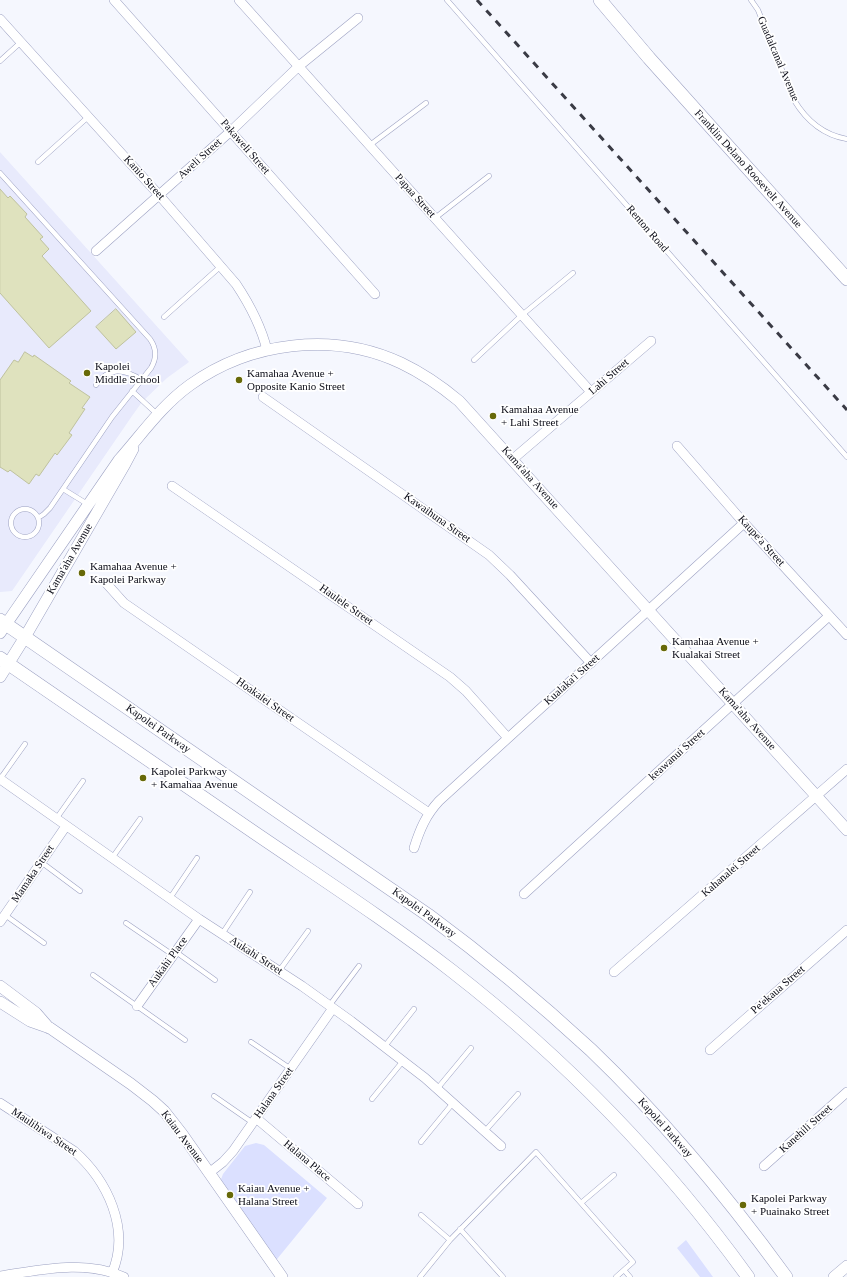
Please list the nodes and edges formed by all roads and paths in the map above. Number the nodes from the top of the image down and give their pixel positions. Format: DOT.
graph roads {
  1 [pos="114,0"];
  2 [pos="239,0"];
  3 [pos="447,0"];
  4 [pos="588,0"];
  5 [pos="600,0"];
  6 [pos="751,0"];
  7 [pos="358,18"];
  8 [pos="0,19"];
  9 [pos="21,42"];
  10 [pos="649,58"];
  11 [pos="0,61"];
  12 [pos="299,66"];
  13 [pos="426,104"];
  14 [pos="88,117"];
  15 [pos="231,131"];
  16 [pos="847,139"];
  17 [pos="370,145"];
  18 [pos="38,162"];
  19 [pos="0,173"];
  20 [pos="489,176"];
  21 [pos="159,195"];
  22 [pos="435,218"];
  23 [pos="96,251"];
  24 [pos="221,266"];
  25 [pos="573,273"];
  26 [pos="847,279"];
  27 [pos="375,294"];
  28 [pos="522,315"];
  29 [pos="164,317"];
  30 [pos="650,341"];
  31 [pos="267,350"];
  32 [pos="474,360"];
  33 [pos="142,380"];
  34 [pos="96,385"];
  35 [pos="132,391"];
  36 [pos="591,392"];
  37 [pos="263,397"];
  38 [pos="157,415"];
  39 [pos="137,440"];
  40 [pos="677,446"];
  41 [pos="847,457"];
  42 [pos="513,459"];
  43 [pos="172,486"];
  44 [pos="63,489"];
  45 [pos="88,505"];
  46 [pos="98,512"];
  47 [pos="38,518"];
  48 [pos="744,523"];
  49 [pos="106,583"];
  50 [pos="649,610"];
  51 [pos="829,616"];
  52 [pos="2,626"];
  53 [pos="847,635"];
  54 [pos="25,637"];
  55 [pos="4,661"];
  56 [pos="591,663"];
  57 [pos="0,676"];
  58 [pos="734,704"];
  59 [pos="508,738"];
  60 [pos="25,744"];
  61 [pos="847,769"];
  62 [pos="0,779"];
  63 [pos="83,781"];
  64 [pos="816,796"];
  65 [pos="429,813"];
  66 [pos="56,819"];
  67 [pos="140,819"];
  68 [pos="66,826"];
  69 [pos="847,830"];
  70 [pos="414,848"];
  71 [pos="112,858"];
  72 [pos="197,858"];
  73 [pos="41,862"];
  74 [pos="80,891"];
  75 [pos="250,892"];
  76 [pos="524,894"];
  77 [pos="170,898"];
  78 [pos="2,918"];
  79 [pos="200,919"];
  80 [pos="126,923"];
  81 [pos="847,930"];
  82 [pos="308,931"];
  83 [pos="222,934"];
  84 [pos="44,943"];
  85 [pos="174,954"];
  86 [pos="359,966"];
  87 [pos="279,971"];
  88 [pos="614,972"];
  89 [pos="93,975"];
  90 [pos="215,980"];
  91 [pos="0,986"];
  92 [pos="0,1002"];
  93 [pos="137,1006"];
  94 [pos="331,1007"];
  95 [pos="414,1009"];
  96 [pos="50,1028"];
  97 [pos="185,1040"];
  98 [pos="251,1042"];
  99 [pos="385,1046"];
  100 [pos="471,1048"];
  101 [pos="710,1050"];
  102 [pos="403,1061"];
  103 [pos="291,1069"];
  104 [pos="437,1089"];
  105 [pos="847,1092"];
  106 [pos="518,1094"];
  107 [pos="214,1096"];
  108 [pos="372,1098"];
  109 [pos="0,1103"];
  110 [pos="453,1103"];
  111 [pos="255,1120"];
  112 [pos="485,1131"];
  113 [pos="421,1142"];
  114 [pos="501,1146"];
  115 [pos="764,1166"];
  116 [pos="209,1173"];
  117 [pos="614,1174"];
  118 [pos="581,1203"];
  119 [pos="358,1204"];
  120 [pos="421,1216"];
  121 [pos="460,1230"];
  122 [pos="450,1240"];
  123 [pos="847,1266"];
  124 [pos="624,1270"];
  125 [pos="112,1273"];
  126 [pos="0,1276"];
  127 [pos="124,1277"];
  128 [pos="282,1277"];
  129 [pos="420,1277"];
  130 [pos="503,1277"];
  131 [pos="616,1277"];
  132 [pos="630,1277"];
  133 [pos="748,1277"];
  134 [pos="786,1277"];
  135 [pos="834,1277"];
  1 -- 15 [label="street, Pakaweli Street"];
  2 -- 12 [label="street, Papaa Street"];
  3 -- 41 [label="lane, Renton Road"];
  4 -- 10 [label="main road"];
  5 -- 10 [label="main road"];
  6 -- 16 [label="lane, Guadalcanal Avenue"];
  7 -- 12 [label="street, Aweli Street"];
  8 -- 9 [label="street, Kanio Street"];
  9 -- 11 [label="lane"];
  9 -- 14 [label="street, Kanio Street"];
  10 -- 26 [label="main road, Franklin Delano Roosevelt Avenue"];
  12 -- 15 [label="street, Aweli Street"];
  12 -- 17 [label="street, Papaa Street"];
  13 -- 17 [label="lane"];
  14 -- 18 [label="lane"];
  14 -- 21 [label="street, Kanio Street"];
  15 -- 21 [label="street, Aweli Street"];
  15 -- 27 [label="street, Pakaweli Street"];
  17 -- 22 [label="street, Papaa Street"];
  19 -- 33 [label="lane"];
  20 -- 22 [label="lane"];
  21 -- 23 [label="street, Aweli Street"];
  21 -- 24 [label="street, Kanio Street"];
  22 -- 28 [label="street, Papaa Street"];
  24 -- 29 [label="lane"];
  24 -- 31 [label="street, Kanio Street"];
  25 -- 28 [label="lane"];
  28 -- 32 [label="lane"];
  28 -- 36 [label="street, Papaa Street"];
  30 -- 36 [label="street, Lahi Street"];
  31 -- 38 [label="street, Kama'aha Avenue"];
  31 -- 42 [label="street, Kama'aha Avenue"];
  33 -- 34 [label="lane"];
  33 -- 35 [label="lane"];
  35 -- 38 [label="lane"];
  35 -- 44 [label="lane"];
  36 -- 42 [label="street, Lahi Street"];
  37 -- 56 [label="street, Kawaihuna Street"];
  38 -- 39 [label="street, Kama'aha Avenue"];
  39 -- 45 [label="street, Kama'aha Avenue"];
  39 -- 46 [label="street, Kama'aha Avenue"];
  40 -- 48 [label="street, Kaupe'a Street"];
  42 -- 50 [label="street, Kama'aha Avenue"];
  43 -- 59 [label="street, Haulele Street"];
  44 -- 45 [label="lane"];
  44 -- 47 [label="lane"];
  45 -- 46 [label="lane"];
  45 -- 52 [label="street, Kama'aha Avenue"];
  46 -- 54 [label="street, Kama'aha Avenue"];
  47 -- 47 [label="lane"];
  48 -- 50 [label="street, Kualaka'i Street"];
  48 -- 51 [label="street, Kaupe'a Street"];
  49 -- 65 [label="street, Hoakalei Street"];
  50 -- 56 [label="street, Kualaka'i Street"];
  50 -- 58 [label="street, Kama'aha Avenue"];
  51 -- 53 [label="street, Kaupe'a Street"];
  51 -- 58 [label="street, keawanui Street"];
  52 -- 54 [label="main road, Kapolei Parkway"];
  54 -- 55 [label="street, Kama'aha Avenue"];
  54 -- 134 [label="main road, Kapolei Parkway"];
  55 -- 57 [label="street, Kama'aha Avenue"];
  55 -- 133 [label="main road"];
  56 -- 59 [label="street, Kualaka'i Street"];
  58 -- 64 [label="street, Kama'aha Avenue"];
  58 -- 76 [label="street, keawanui Street"];
  59 -- 65 [label="street, Kualaka'i Street"];
  60 -- 62 [label="lane"];
  61 -- 64 [label="street, Kahanalei Street"];
  62 -- 66 [label="street, Aukahi Street"];
  63 -- 66 [label="lane"];
  64 -- 69 [label="street, Kama'aha Avenue"];
  64 -- 88 [label="street, Kahanalei Street"];
  65 -- 70 [label="street, Kualaka'i Street"];
  66 -- 68 [label="street, Aukahi Street"];
  67 -- 71 [label="lane"];
  68 -- 71 [label="street, Aukahi Street"];
  68 -- 73 [label="street, Mamaka Street"];
  71 -- 77 [label="street, Aukahi Street"];
  72 -- 77 [label="lane"];
  73 -- 74 [label="lane"];
  73 -- 78 [label="street, Mamaka Street"];
  75 -- 83 [label="lane"];
  77 -- 79 [label="street, Aukahi Street"];
  78 -- 84 [label="lane"];
  79 -- 83 [label="street, Aukahi Street"];
  79 -- 85 [label="street, Aukahi Place"];
  80 -- 85 [label="lane"];
  81 -- 101 [label="street, Pe'ekaua Street"];
  82 -- 87 [label="lane"];
  83 -- 87 [label="street, Aukahi Street"];
  85 -- 90 [label="lane"];
  85 -- 93 [label="street, Aukahi Place"];
  86 -- 94 [label="lane"];
  87 -- 94 [label="street, Aukahi Street"];
  89 -- 93 [label="lane"];
  91 -- 96 [label="street, Kaiau Avenue"];
  92 -- 96 [label="street, Kaiau Avenue"];
  93 -- 97 [label="lane"];
  94 -- 99 [label="street, Aukahi Street"];
  94 -- 103 [label="street, Halana Street"];
  95 -- 99 [label="lane"];
  96 -- 116 [label="street, Kaiau Avenue"];
  98 -- 103 [label="lane"];
  99 -- 102 [label="street, Aukahi Street"];
  100 -- 104 [label="lane"];
  102 -- 104 [label="street, Aukahi Street"];
  102 -- 108 [label="lane"];
  103 -- 111 [label="street, Halana Street"];
  104 -- 110 [label="street, Aukahi Street"];
  105 -- 115 [label="street, Kanehili Street"];
  106 -- 112 [label="lane"];
  107 -- 111 [label="lane"];
  109 -- 125 [label="street, Maulihiwa Street"];
  110 -- 112 [label="street, Aukahi Street"];
  110 -- 113 [label="lane"];
  111 -- 116 [label="street, Halana Street"];
  111 -- 119 [label="street, Halana Place"];
  112 -- 114 [label="street, Aukahi Street"];
  116 -- 128 [label="street, Kaiau Avenue"];
  117 -- 118 [label="lane"];
  118 -- 121 [label="lane"];
  118 -- 124 [label="lane"];
  120 -- 122 [label="lane"];
  121 -- 122 [label="lane"];
  121 -- 130 [label="lane"];
  122 -- 129 [label="lane"];
  123 -- 135 [label="street"];
  124 -- 131 [label="lane"];
  124 -- 132 [label="lane"];
  125 -- 126 [label="street"];
  125 -- 127 [label="street"];
}
